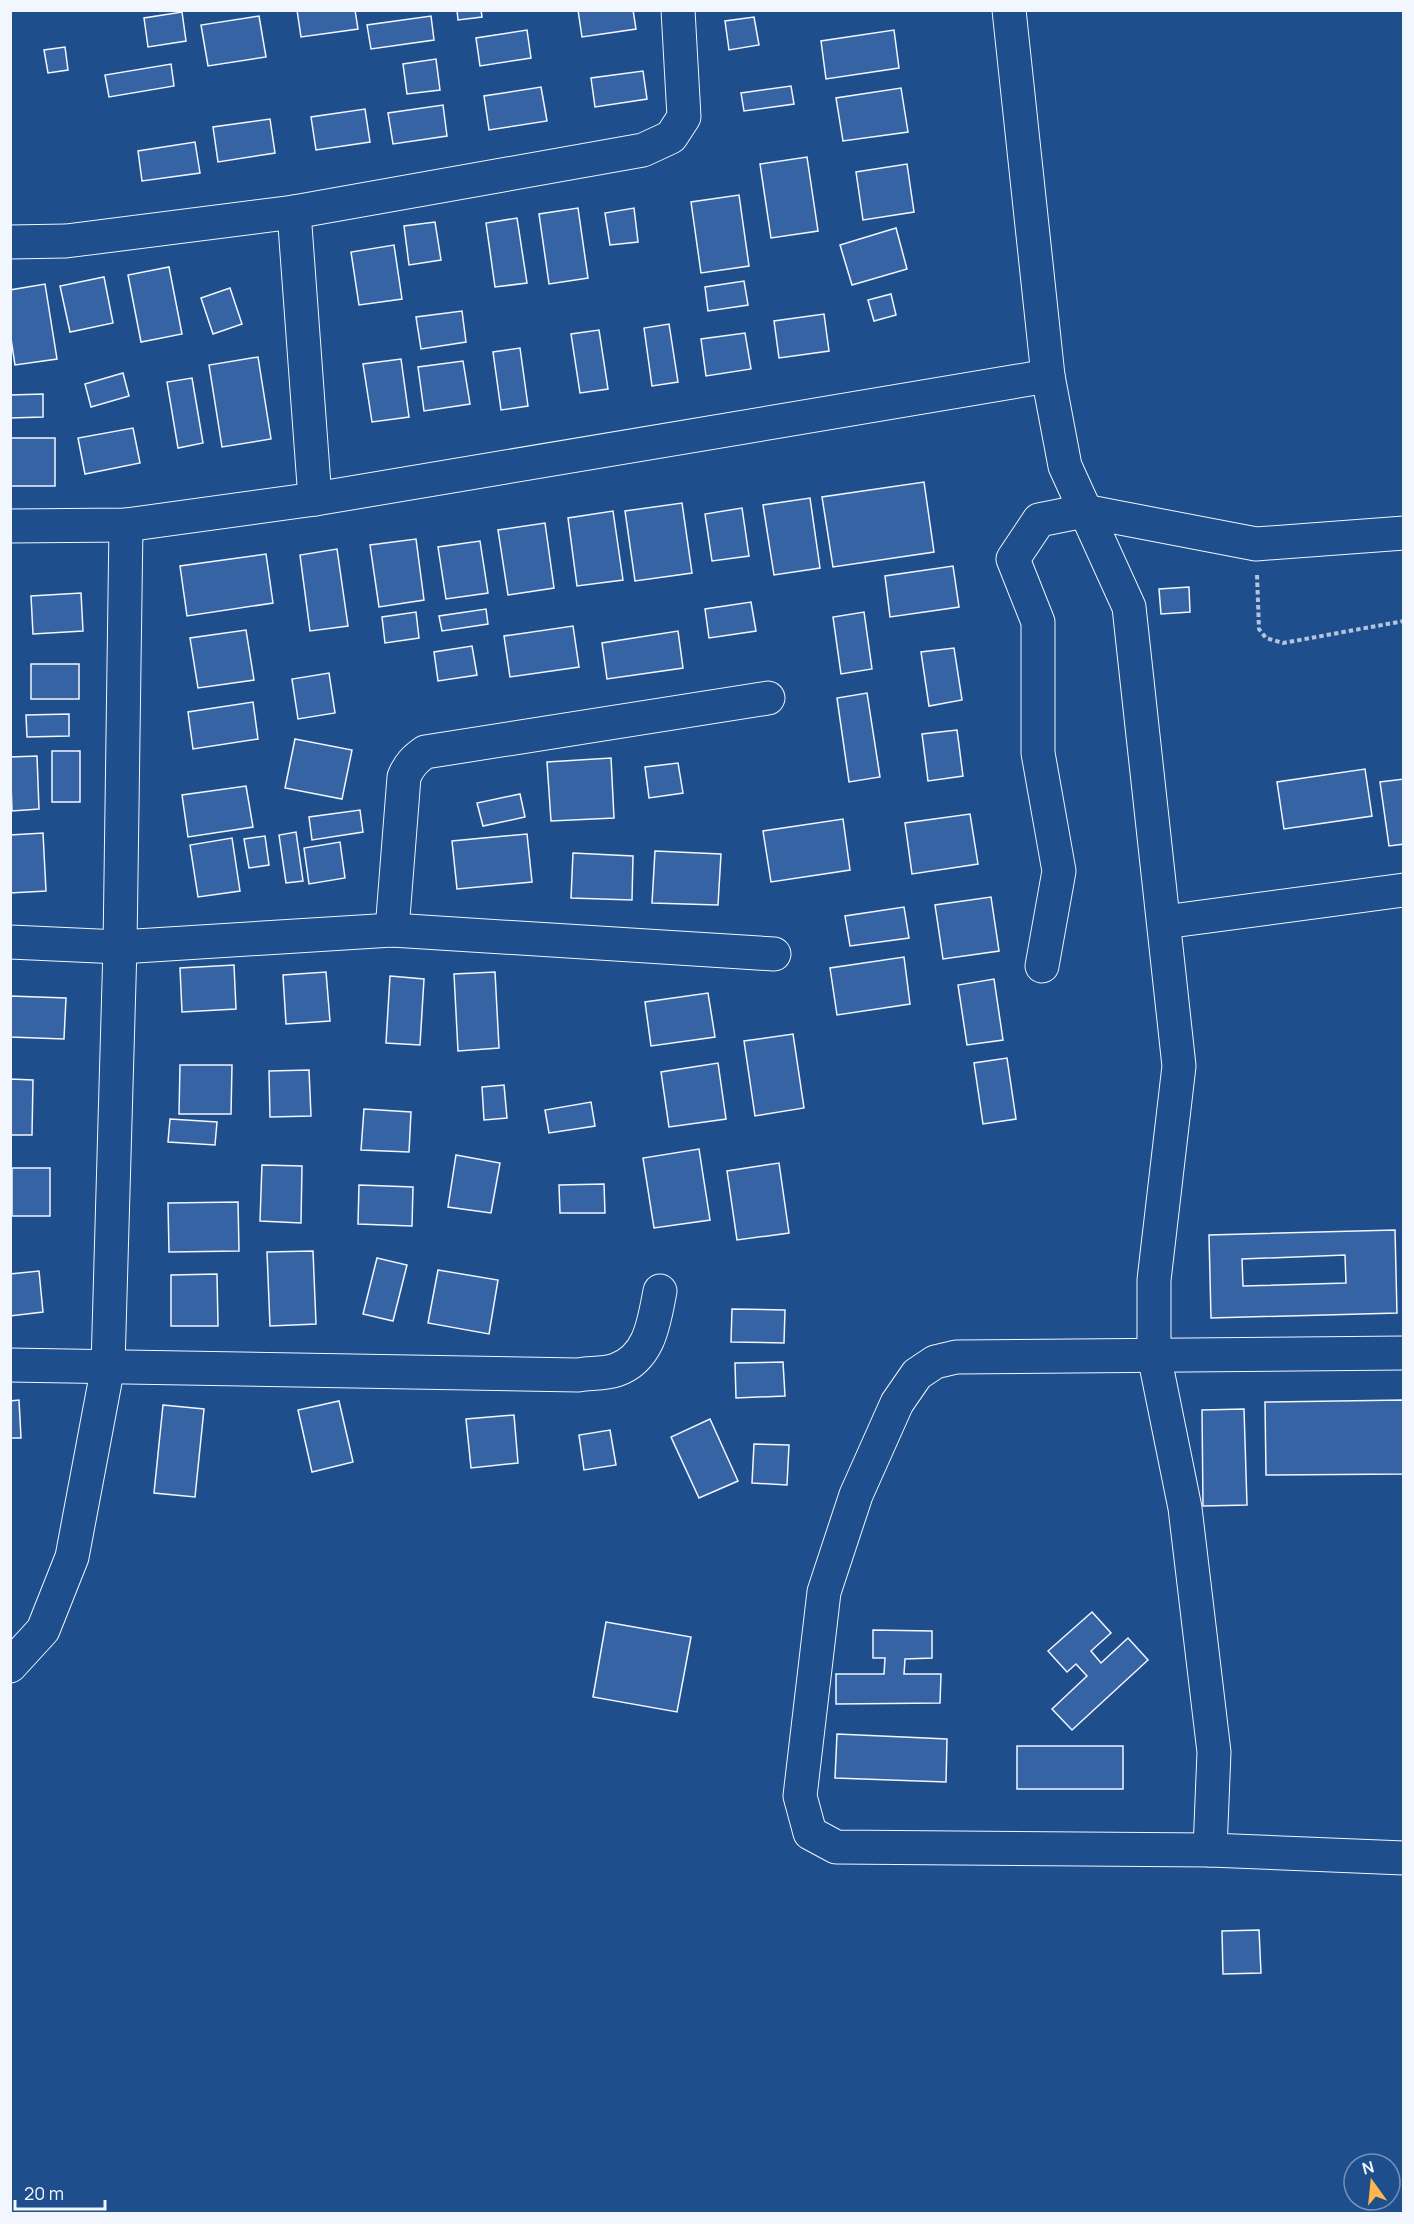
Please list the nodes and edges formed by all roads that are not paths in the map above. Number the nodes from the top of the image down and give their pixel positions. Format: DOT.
graph roads {
  1 [pos="678,10"];
  2 [pos="1010,10"];
  3 [pos="294,212"];
  4 [pos="10,242"];
  5 [pos="1048,376"];
  6 [pos="315,499"];
  7 [pos="1084,511"];
  8 [pos="126,525"];
  9 [pos="10,526"];
  10 [pos="1404,533"];
  11 [pos="768,698"];
  12 [pos="1404,890"];
  13 [pos="1164,922"];
  14 [pos="392,930"];
  15 [pos="10,942"];
  16 [pos="120,947"];
  17 [pos="774,954"];
  18 [pos="1042,966"];
  19 [pos="660,1291"];
  20 [pos="1404,1353"];
  21 [pos="1154,1356"];
  22 [pos="10,1365"];
  23 [pos="108,1366"];
  24 [pos="10,1666"];
  25 [pos="1210,1850"];
  26 [pos="1404,1858"];
  1 -- 3 [label="street"];
  2 -- 5 [label="street"];
  3 -- 4 [label="street"];
  3 -- 6 [label="street"];
  5 -- 6 [label="street"];
  5 -- 7 [label="street"];
  6 -- 8 [label="street"];
  7 -- 10 [label="street"];
  7 -- 13 [label="street"];
  7 -- 18 [label="street"];
  8 -- 9 [label="street"];
  8 -- 16 [label="street"];
  11 -- 14 [label="street"];
  12 -- 13 [label="street"];
  13 -- 21 [label="street"];
  14 -- 16 [label="street"];
  14 -- 17 [label="street"];
  15 -- 16 [label="street"];
  16 -- 23 [label="street"];
  19 -- 23 [label="street"];
  20 -- 21 [label="street"];
  21 -- 25 [label="street"];
  21 -- 25 [label="street"];
  22 -- 23 [label="street"];
  23 -- 24 [label="street"];
  25 -- 26 [label="street"];
}
